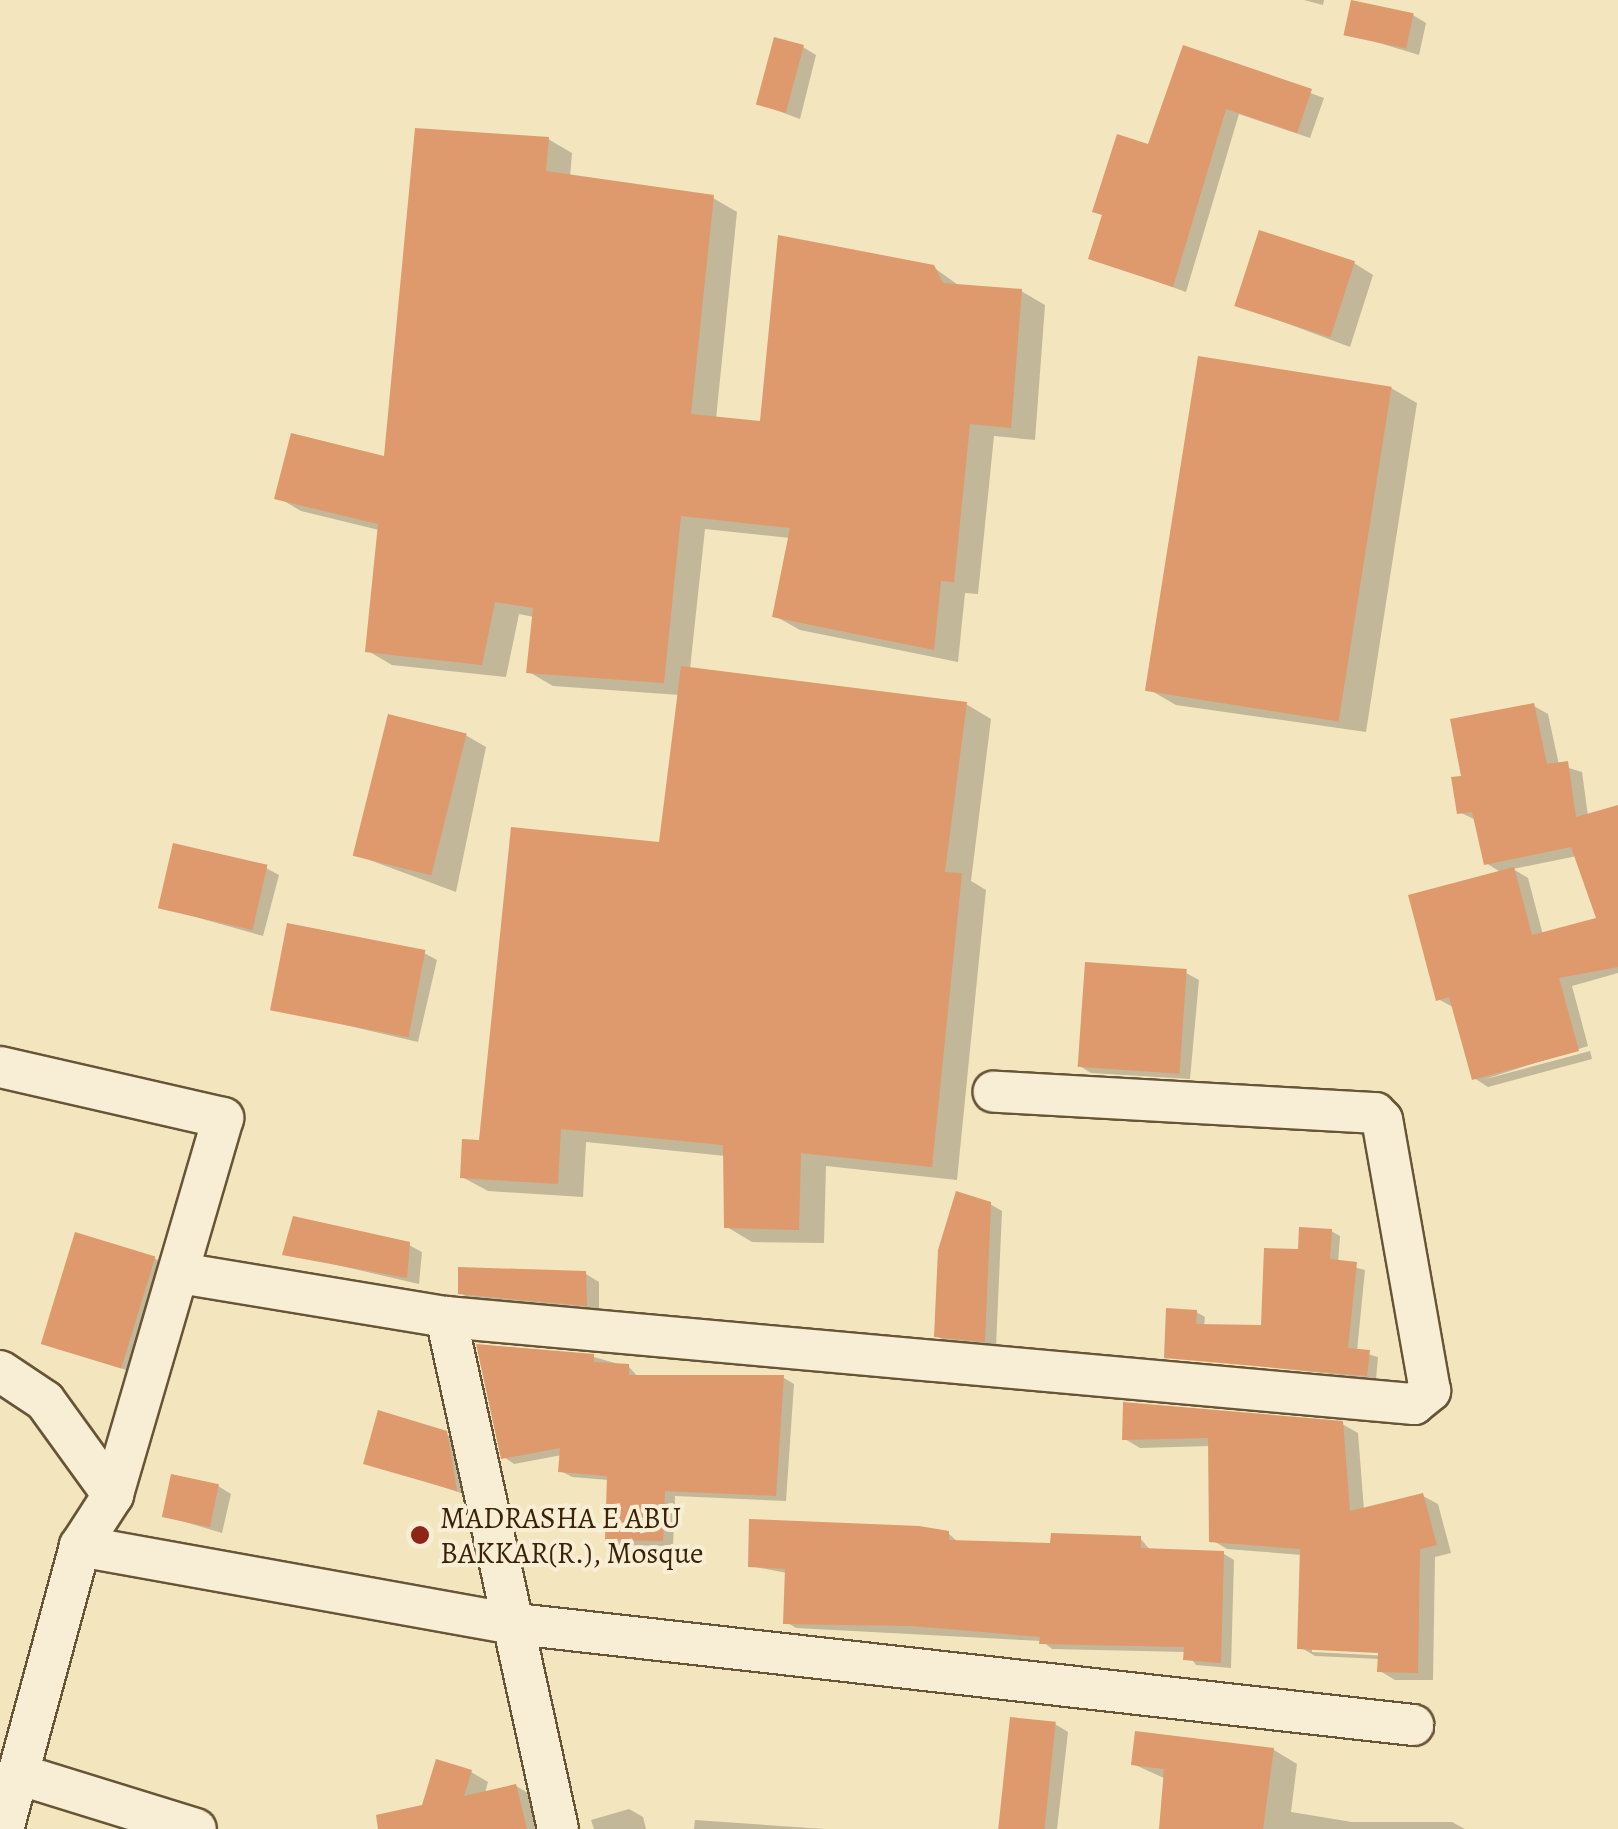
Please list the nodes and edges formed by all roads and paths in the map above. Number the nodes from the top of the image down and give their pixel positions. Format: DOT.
graph roads {
  1 [pos="0,1067"];
  2 [pos="994,1092"];
  3 [pos="180,1273"];
  4 [pos="446,1318"];
  5 [pos="0,1371"];
  6 [pos="113,1496"];
  7 [pos="80,1546"];
  8 [pos="508,1623"];
  9 [pos="1413,1724"];
  10 [pos="18,1774"];
  11 [pos="3,1829"];
  12 [pos="196,1829"];
  13 [pos="558,1829"];
  1 -- 3 [label="street"];
  2 -- 4 [label="street"];
  3 -- 4 [label="street"];
  3 -- 6 [label="street"];
  4 -- 8 [label="street"];
  5 -- 6 [label="street"];
  6 -- 7 [label="street"];
  7 -- 8 [label="street"];
  7 -- 10 [label="street"];
  8 -- 9 [label="street"];
  8 -- 13 [label="street"];
  10 -- 11 [label="street"];
  10 -- 12 [label="street"];
}
